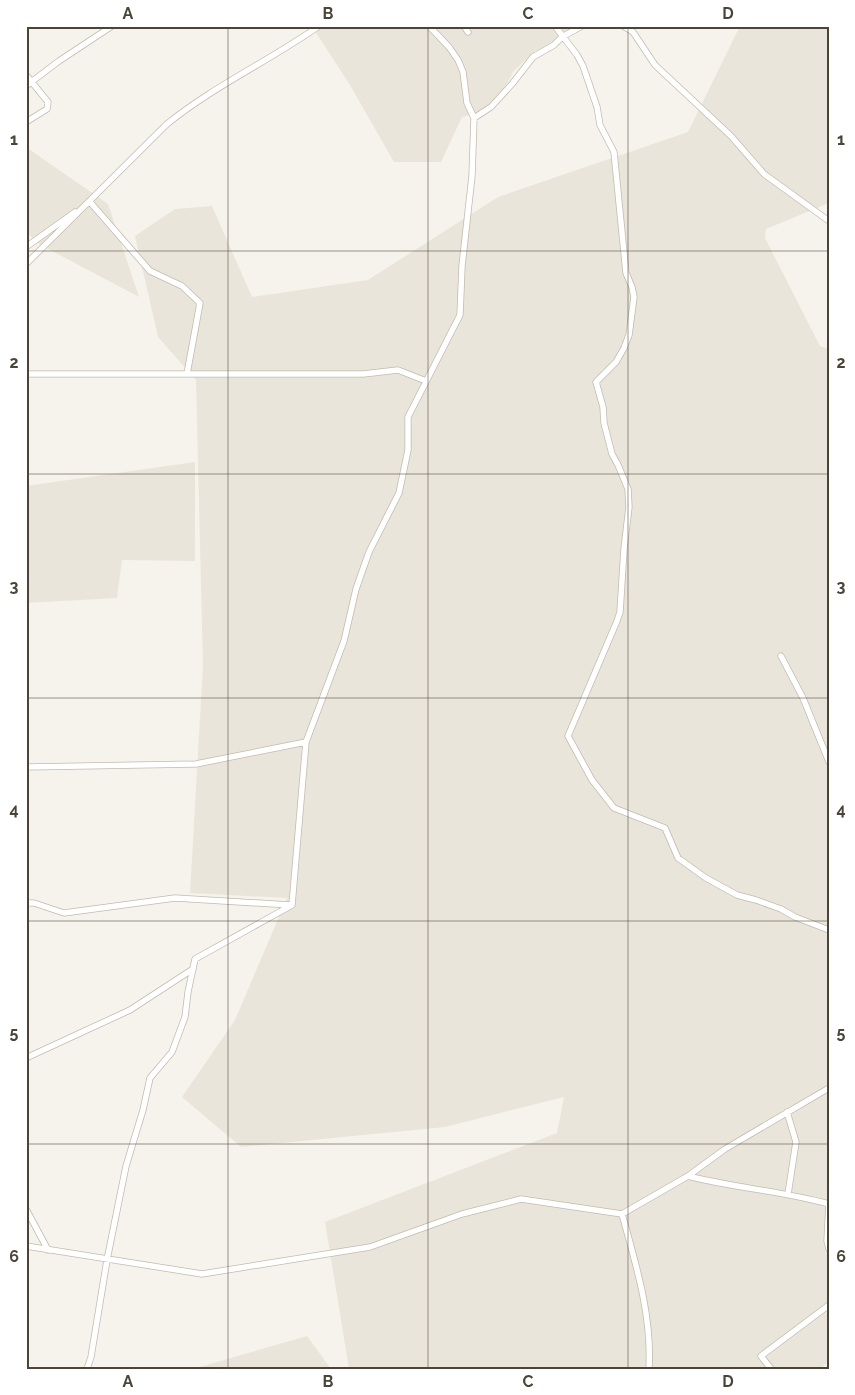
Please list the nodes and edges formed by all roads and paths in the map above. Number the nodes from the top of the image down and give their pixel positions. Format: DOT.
graph roads {
  1 [pos="112,26"];
  2 [pos="319,26"];
  3 [pos="429,26"];
  4 [pos="464,26"];
  5 [pos="555,26"];
  6 [pos="582,26"];
  7 [pos="623,26"];
  8 [pos="468,32"];
  9 [pos="562,37"];
  10 [pos="26,75"];
  11 [pos="32,82"];
  12 [pos="26,86"];
  13 [pos="474,118"];
  14 [pos="26,122"];
  15 [pos="90,202"];
  16 [pos="829,221"];
  17 [pos="26,247"];
  18 [pos="26,264"];
  19 [pos="26,374"];
  20 [pos="187,374"];
  21 [pos="426,381"];
  22 [pos="781,656"];
  23 [pos="306,742"];
  24 [pos="829,762"];
  25 [pos="26,767"];
  26 [pos="26,903"];
  27 [pos="292,905"];
  28 [pos="829,930"];
  29 [pos="193,969"];
  30 [pos="26,1058"];
  31 [pos="829,1088"];
  32 [pos="787,1112"];
  33 [pos="688,1176"];
  34 [pos="788,1194"];
  35 [pos="829,1204"];
  36 [pos="26,1209"];
  37 [pos="622,1214"];
  38 [pos="26,1246"];
  39 [pos="829,1249"];
  40 [pos="48,1250"];
  41 [pos="107,1260"];
  42 [pos="829,1305"];
  43 [pos="87,1369"];
  44 [pos="649,1369"];
  45 [pos="771,1369"];
  1 -- 11 [label="street"];
  2 -- 15 [label="street"];
  3 -- 13 [label="street"];
  4 -- 8 [label="street"];
  5 -- 9 [label="street"];
  6 -- 9 [label="street"];
  7 -- 16 [label="street"];
  9 -- 13 [label="street"];
  9 -- 28 [label="street"];
  10 -- 11 [label="street"];
  11 -- 12 [label="street"];
  11 -- 14 [label="street"];
  13 -- 21 [label="street"];
  15 -- 17 [label="street"];
  15 -- 18 [label="street"];
  15 -- 20 [label="street"];
  19 -- 20 [label="street"];
  20 -- 21 [label="street"];
  21 -- 23 [label="street"];
  22 -- 24 [label="street"];
  23 -- 25 [label="street"];
  23 -- 27 [label="street"];
  26 -- 27 [label="street"];
  27 -- 29 [label="street"];
  29 -- 30 [label="street"];
  29 -- 41 [label="street"];
  31 -- 32 [label="street"];
  32 -- 33 [label="street"];
  32 -- 34 [label="street"];
  33 -- 34 [label="street"];
  33 -- 37 [label="street"];
  34 -- 35 [label="street"];
  35 -- 39 [label="street"];
  36 -- 40 [label="street"];
  37 -- 41 [label="street"];
  37 -- 44 [label="street"];
  38 -- 40 [label="street"];
  40 -- 41 [label="street"];
  41 -- 43 [label="street"];
  42 -- 45 [label="street"];
}
